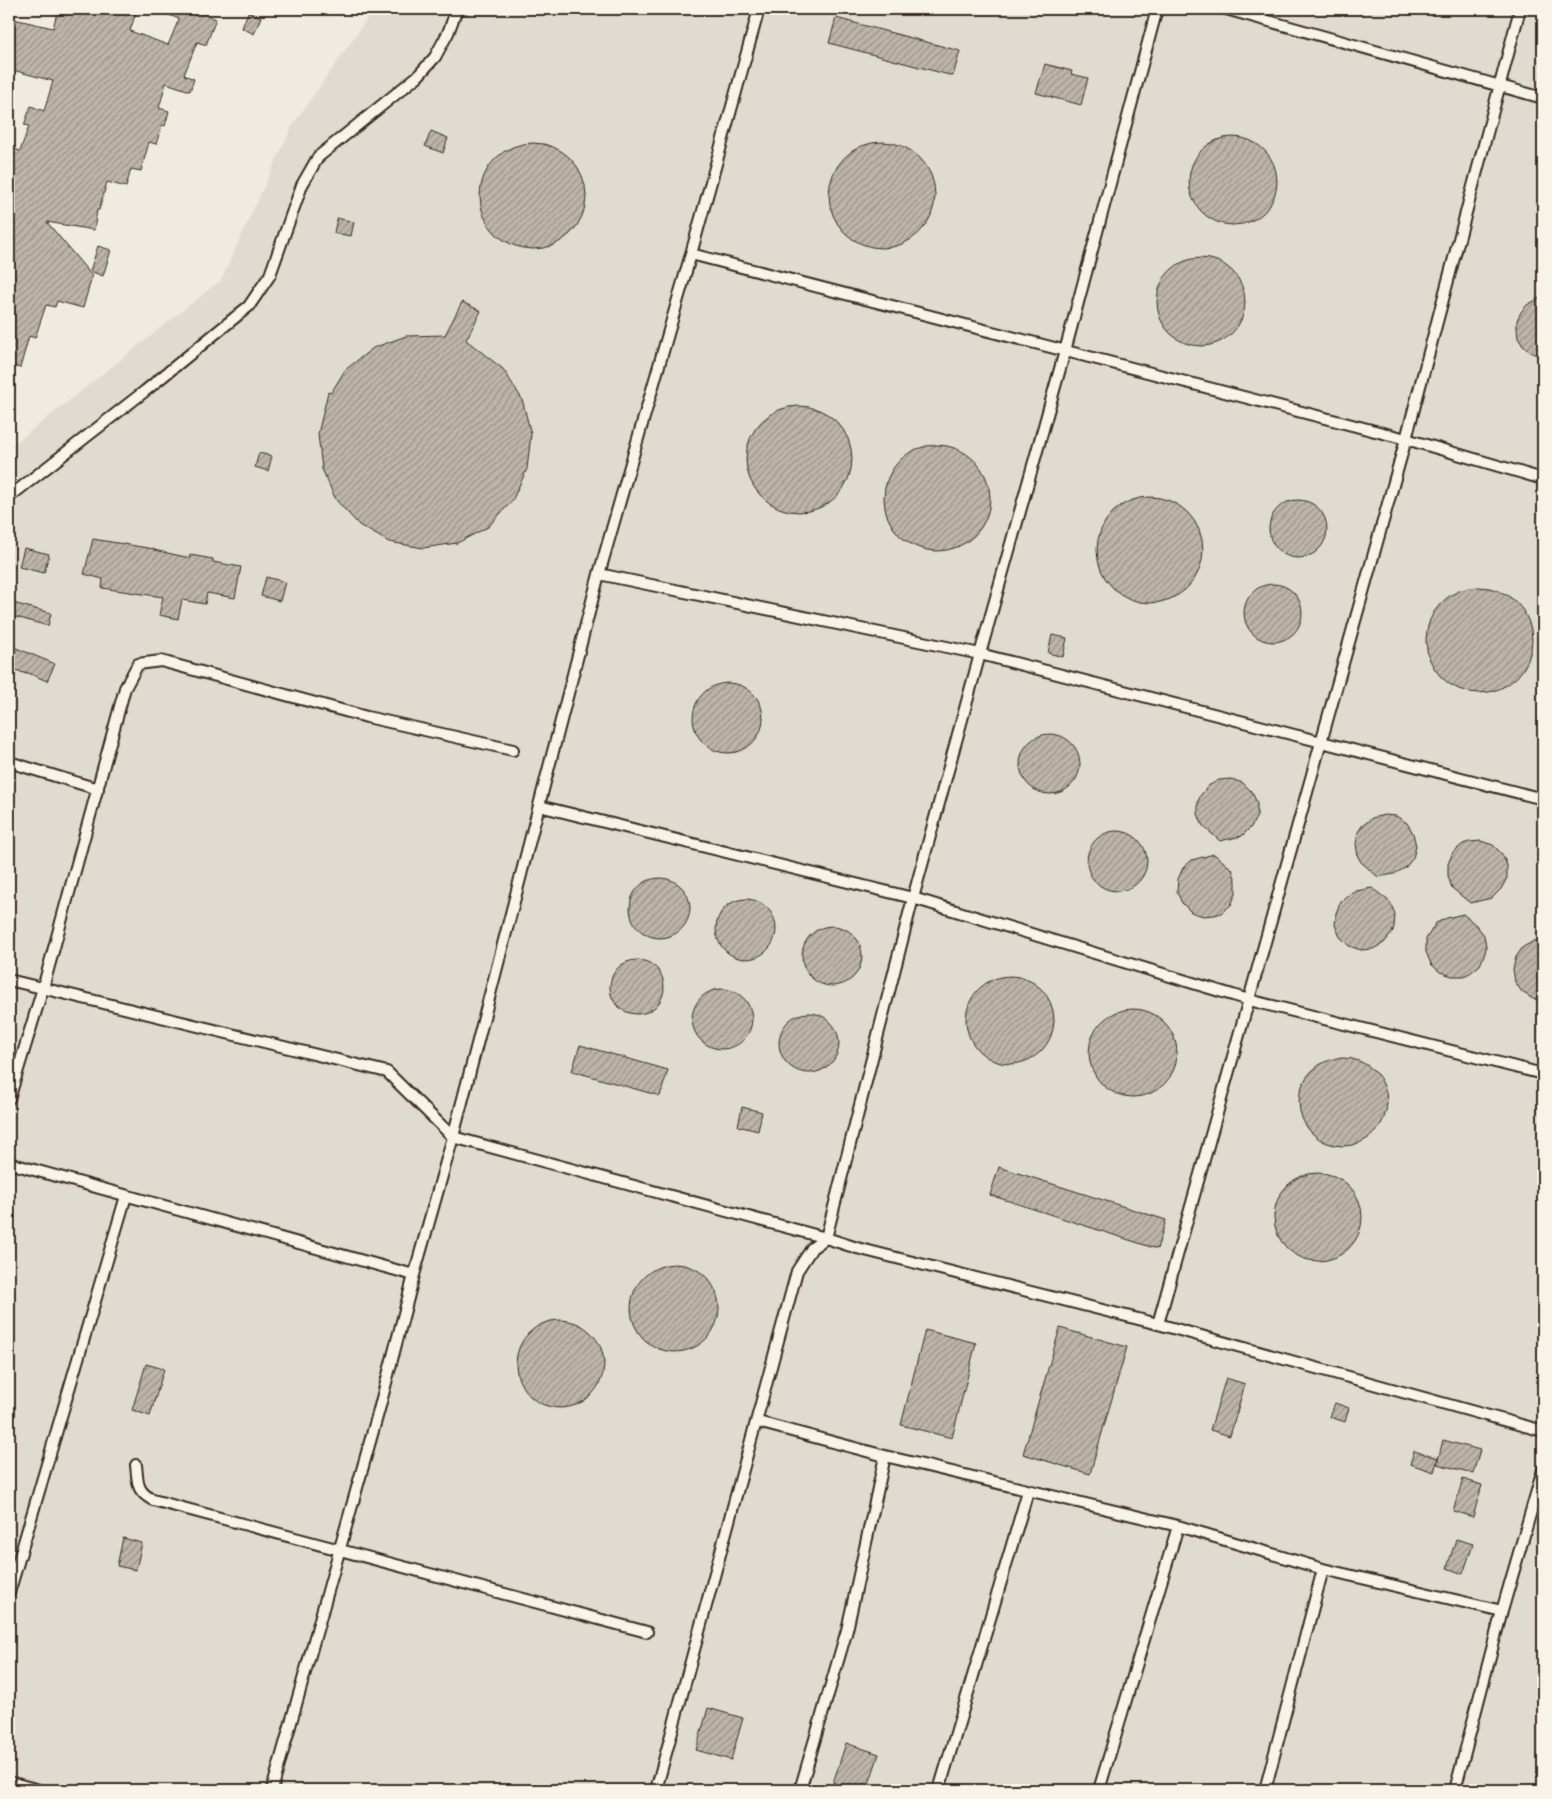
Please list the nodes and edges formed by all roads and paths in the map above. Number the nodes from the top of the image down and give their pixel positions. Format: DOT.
graph roads {
  1 [pos="456,9"];
  2 [pos="759,9"];
  3 [pos="1157,9"];
  4 [pos="1226,9"];
  5 [pos="1520,9"];
  6 [pos="1500,86"];
  7 [pos="1543,98"];
  8 [pos="692,254"];
  9 [pos="1065,351"];
  10 [pos="1406,439"];
  11 [pos="1543,479"];
  12 [pos="9,497"];
  13 [pos="599,574"];
  14 [pos="980,654"];
  15 [pos="1322,742"];
  16 [pos="513,750"];
  17 [pos="9,762"];
  18 [pos="98,789"];
  19 [pos="1543,799"];
  20 [pos="539,806"];
  21 [pos="913,898"];
  22 [pos="9,980"];
  23 [pos="43,988"];
  24 [pos="1249,1000"];
  25 [pos="1543,1074"];
  26 [pos="9,1099"];
  27 [pos="454,1137"];
  28 [pos="9,1163"];
  29 [pos="126,1196"];
  30 [pos="826,1238"];
  31 [pos="414,1275"];
  32 [pos="1158,1324"];
  33 [pos="758,1422"];
  34 [pos="1543,1431"];
  35 [pos="886,1456"];
  36 [pos="136,1465"];
  37 [pos="1543,1470"];
  38 [pos="1028,1491"];
  39 [pos="1178,1526"];
  40 [pos="339,1550"];
  41 [pos="1323,1569"];
  42 [pos="9,1593"];
  43 [pos="1502,1611"];
  44 [pos="647,1632"];
  45 [pos="9,1782"];
  46 [pos="39,1790"];
  47 [pos="272,1790"];
  48 [pos="656,1790"];
  49 [pos="800,1790"];
  50 [pos="939,1790"];
  51 [pos="1099,1790"];
  52 [pos="1265,1790"];
  53 [pos="1455,1790"];
  1 -- 12 [label="lane"];
  2 -- 8 [label="lane"];
  3 -- 9 [label="lane"];
  4 -- 6 [label="lane"];
  5 -- 6 [label="lane"];
  6 -- 7 [label="lane"];
  6 -- 10 [label="lane"];
  8 -- 9 [label="lane"];
  8 -- 13 [label="lane"];
  9 -- 10 [label="lane"];
  9 -- 14 [label="lane"];
  10 -- 11 [label="lane"];
  10 -- 15 [label="lane"];
  13 -- 14 [label="lane"];
  13 -- 20 [label="lane"];
  14 -- 15 [label="lane"];
  14 -- 21 [label="lane"];
  15 -- 19 [label="lane"];
  15 -- 24 [label="lane"];
  16 -- 18 [label="lane"];
  17 -- 18 [label="lane"];
  18 -- 23 [label="lane"];
  20 -- 21 [label="lane"];
  20 -- 27 [label="lane"];
  21 -- 24 [label="lane"];
  21 -- 30 [label="lane"];
  22 -- 23 [label="lane"];
  23 -- 26 [label="lane"];
  23 -- 27 [label="lane"];
  24 -- 25 [label="lane"];
  24 -- 32 [label="lane"];
  27 -- 30 [label="lane"];
  27 -- 31 [label="lane"];
  28 -- 29 [label="lane"];
  29 -- 31 [label="lane"];
  29 -- 42 [label="lane"];
  30 -- 32 [label="lane"];
  30 -- 33 [label="lane"];
  31 -- 40 [label="lane"];
  32 -- 34 [label="lane"];
  33 -- 35 [label="lane"];
  33 -- 48 [label="lane"];
  35 -- 38 [label="lane"];
  35 -- 49 [label="lane"];
  36 -- 40 [label="lane"];
  37 -- 43 [label="lane"];
  38 -- 39 [label="lane"];
  38 -- 50 [label="lane"];
  39 -- 41 [label="lane"];
  39 -- 51 [label="lane"];
  40 -- 44 [label="lane"];
  40 -- 47 [label="lane"];
  41 -- 43 [label="lane"];
  41 -- 52 [label="lane"];
  43 -- 53 [label="lane"];
  45 -- 46 [label="lane"];
}
